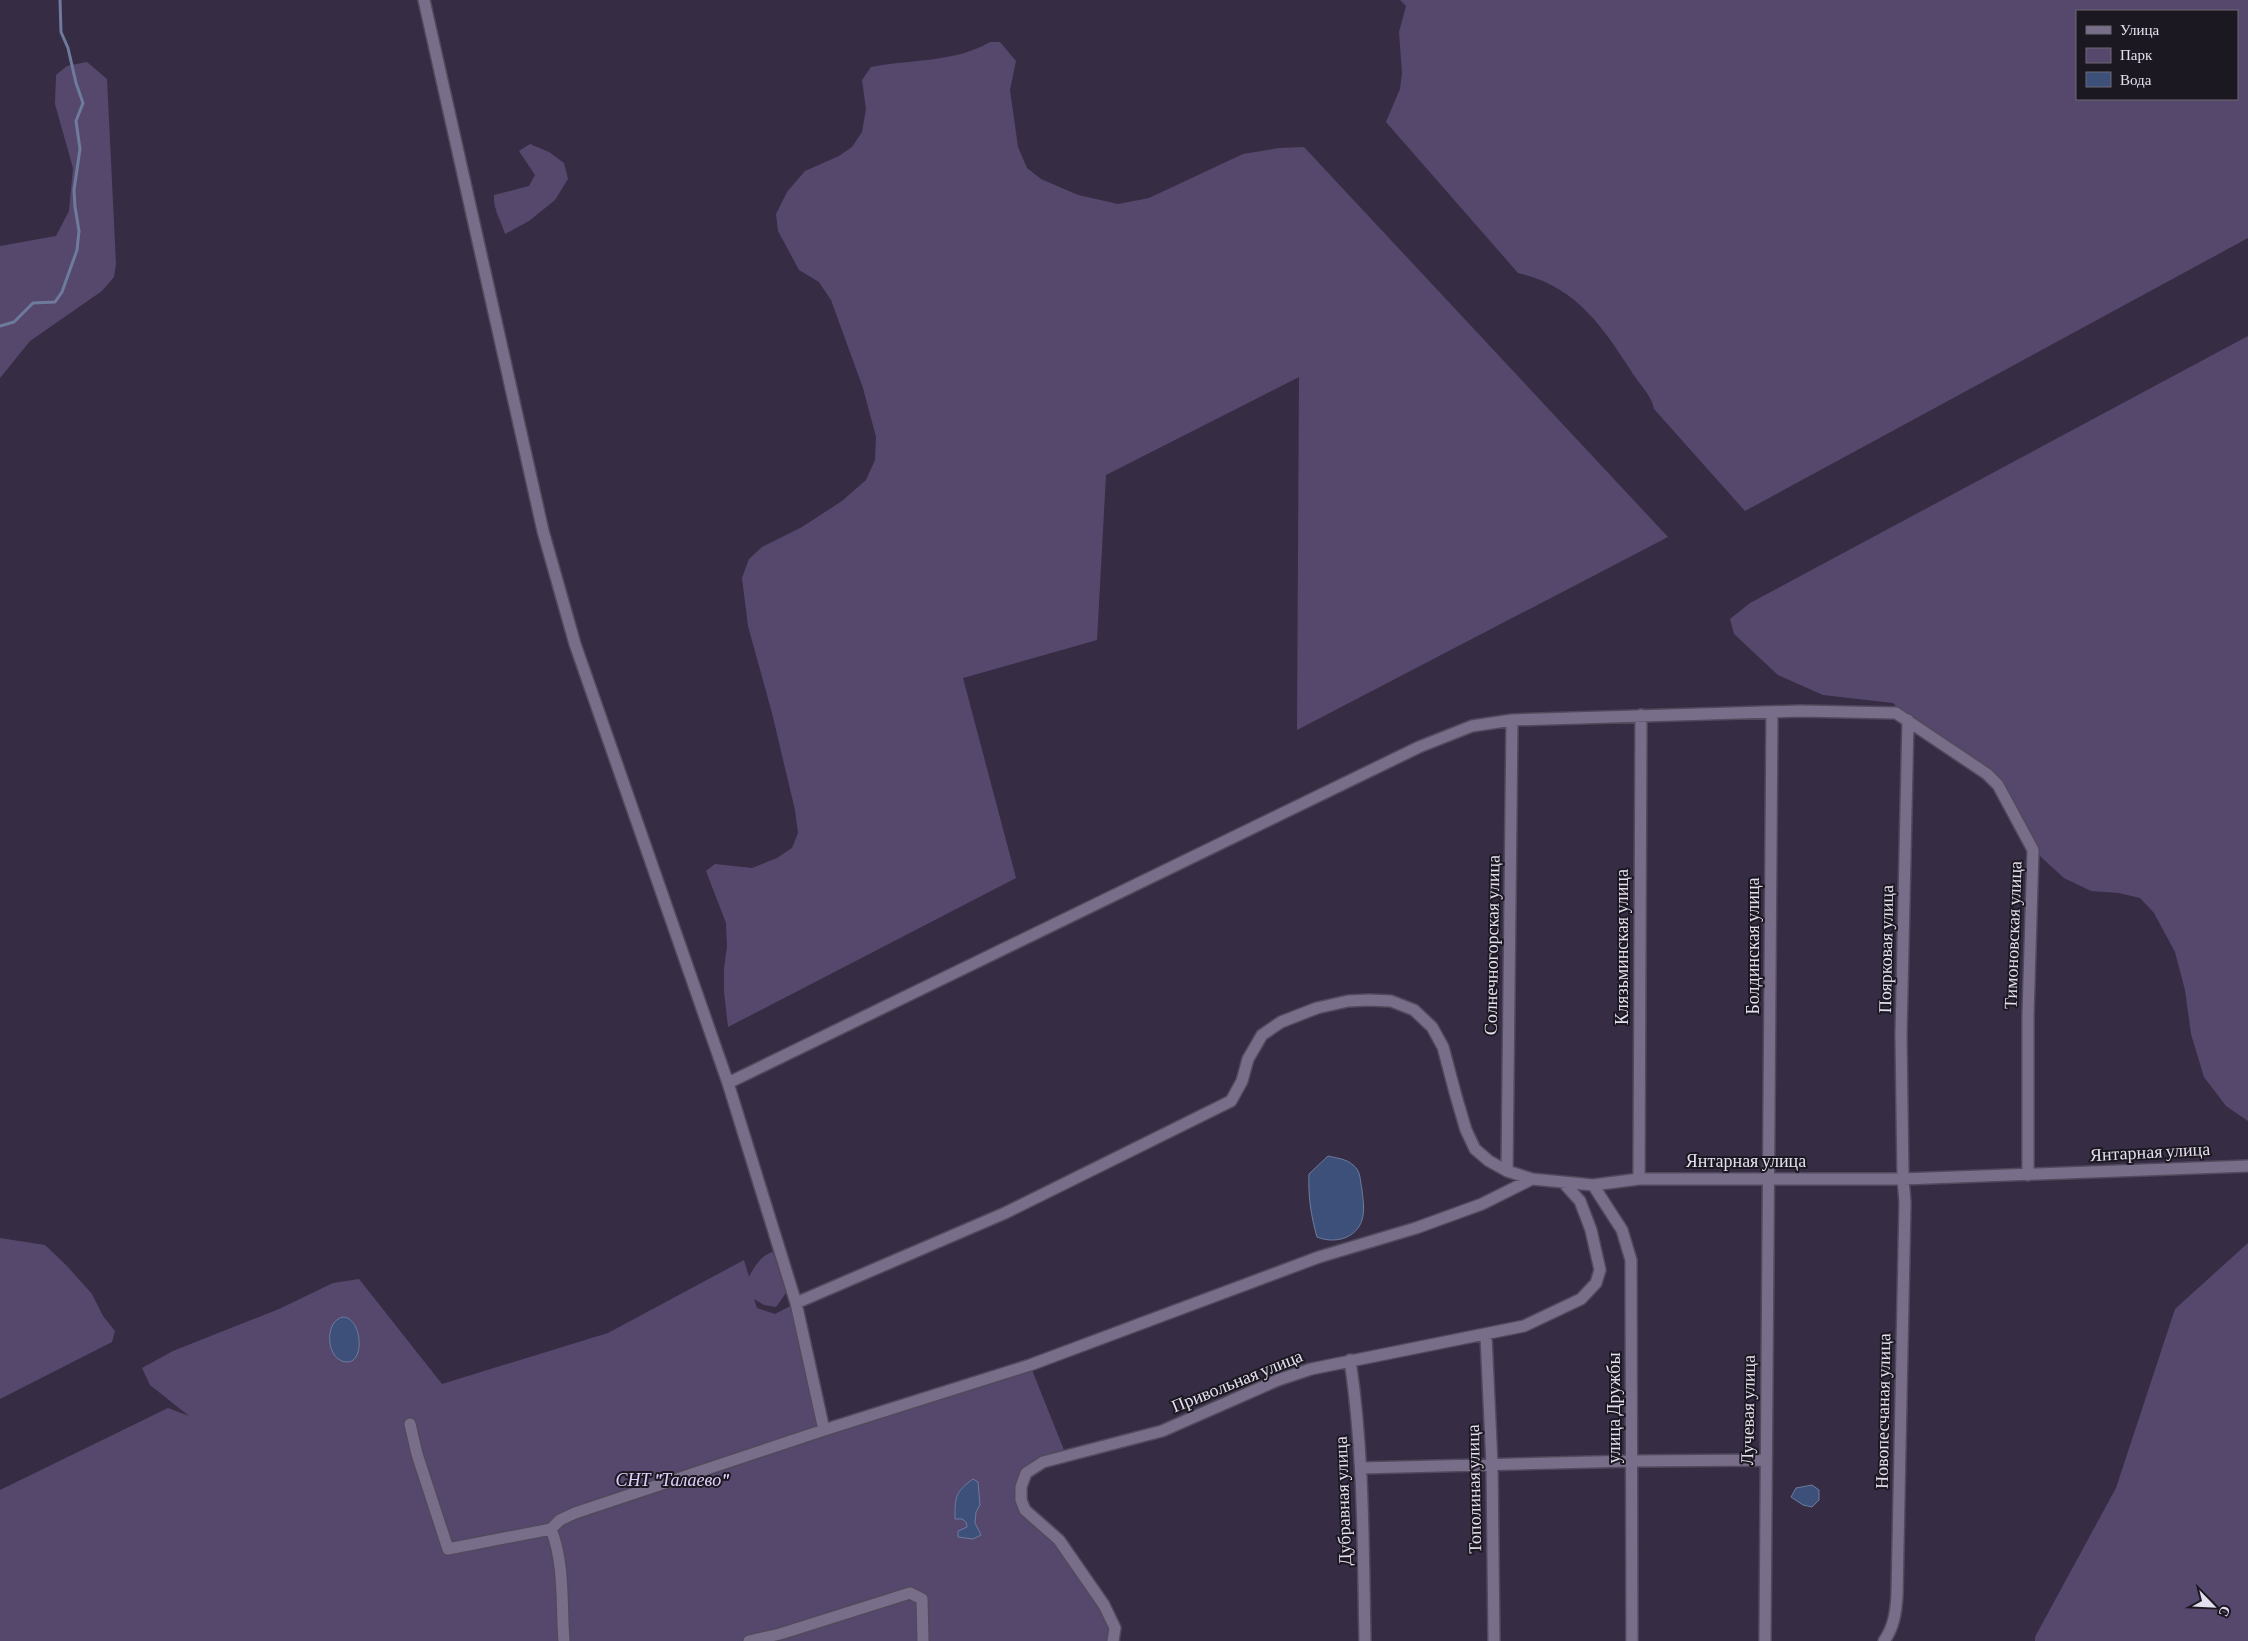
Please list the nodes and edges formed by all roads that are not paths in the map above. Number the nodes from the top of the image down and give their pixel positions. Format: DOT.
graph roads {
  1 [pos="424,0"];
  2 [pos="1772,712"];
  3 [pos="1641,715"];
  4 [pos="1512,720"];
  5 [pos="1908,720"];
  6 [pos="728,1083"];
  7 [pos="2248,1166"];
  8 [pos="1507,1171"];
  9 [pos="2028,1175"];
  10 [pos="1639,1179"];
  11 [pos="1770,1179"];
  12 [pos="1903,1179"];
  13 [pos="1532,1180"];
  14 [pos="1563,1182"];
  15 [pos="1593,1185"];
  16 [pos="796,1303"];
  17 [pos="1486,1336"];
  18 [pos="1350,1360"];
  19 [pos="410,1424"];
  20 [pos="824,1430"];
  21 [pos="1765,1460"];
  22 [pos="1632,1461"];
  23 [pos="1492,1465"];
  24 [pos="1361,1468"];
  25 [pos="551,1529"];
  26 [pos="1114,1639"];
  27 [pos="564,1641"];
  28 [pos="749,1641"];
  29 [pos="923,1641"];
  30 [pos="1365,1641"];
  31 [pos="1494,1641"];
  32 [pos="1632,1641"];
  33 [pos="1765,1641"];
  34 [pos="1884,1641"];
  1 -- 6 [label="street"];
  2 -- 3 [label="street, Тимоновская улица"];
  2 -- 5 [label="street, Тимоновская улица"];
  2 -- 11 [label="street, Болдинская улица"];
  3 -- 4 [label="street, Тимоновская улица"];
  3 -- 10 [label="street, Клязьминская улица"];
  4 -- 6 [label="street, Тимоновская улица"];
  4 -- 8 [label="street, Солнечногорская улица"];
  5 -- 9 [label="street, Тимоновская улица"];
  5 -- 12 [label="street, Поярковая улица"];
  6 -- 16 [label="street"];
  7 -- 9 [label="street, Янтарная улица"];
  8 -- 13 [label="street, Янтарная улица"];
  8 -- 16 [label="street, Янтарная улица"];
  9 -- 12 [label="street, Янтарная улица"];
  10 -- 11 [label="street, Янтарная улица"];
  10 -- 15 [label="street, Янтарная улица"];
  11 -- 12 [label="street, Янтарная улица"];
  11 -- 21 [label="street, Лучевая улица"];
  12 -- 34 [label="street, Новопесчаная улица"];
  13 -- 14 [label="street, Янтарная улица"];
  13 -- 20 [label="street"];
  14 -- 15 [label="street, Янтарная улица"];
  14 -- 17 [label="street, Привольная улица"];
  15 -- 22 [label="street, улица Дружбы"];
  16 -- 20 [label="street"];
  17 -- 18 [label="street, Привольная улица"];
  17 -- 23 [label="street, Тополиная улица"];
  18 -- 24 [label="street, Дубравная улица"];
  18 -- 26 [label="street, Привольная улица"];
  19 -- 25 [label="street"];
  20 -- 25 [label="street"];
  21 -- 22 [label="street"];
  21 -- 33 [label="street, Лучевая улица"];
  22 -- 23 [label="street"];
  22 -- 32 [label="street, улица Дружбы"];
  23 -- 24 [label="street"];
  23 -- 31 [label="street, Тополиная улица"];
  24 -- 30 [label="street, Дубравная улица"];
  25 -- 27 [label="street"];
  28 -- 29 [label="street"];
}
